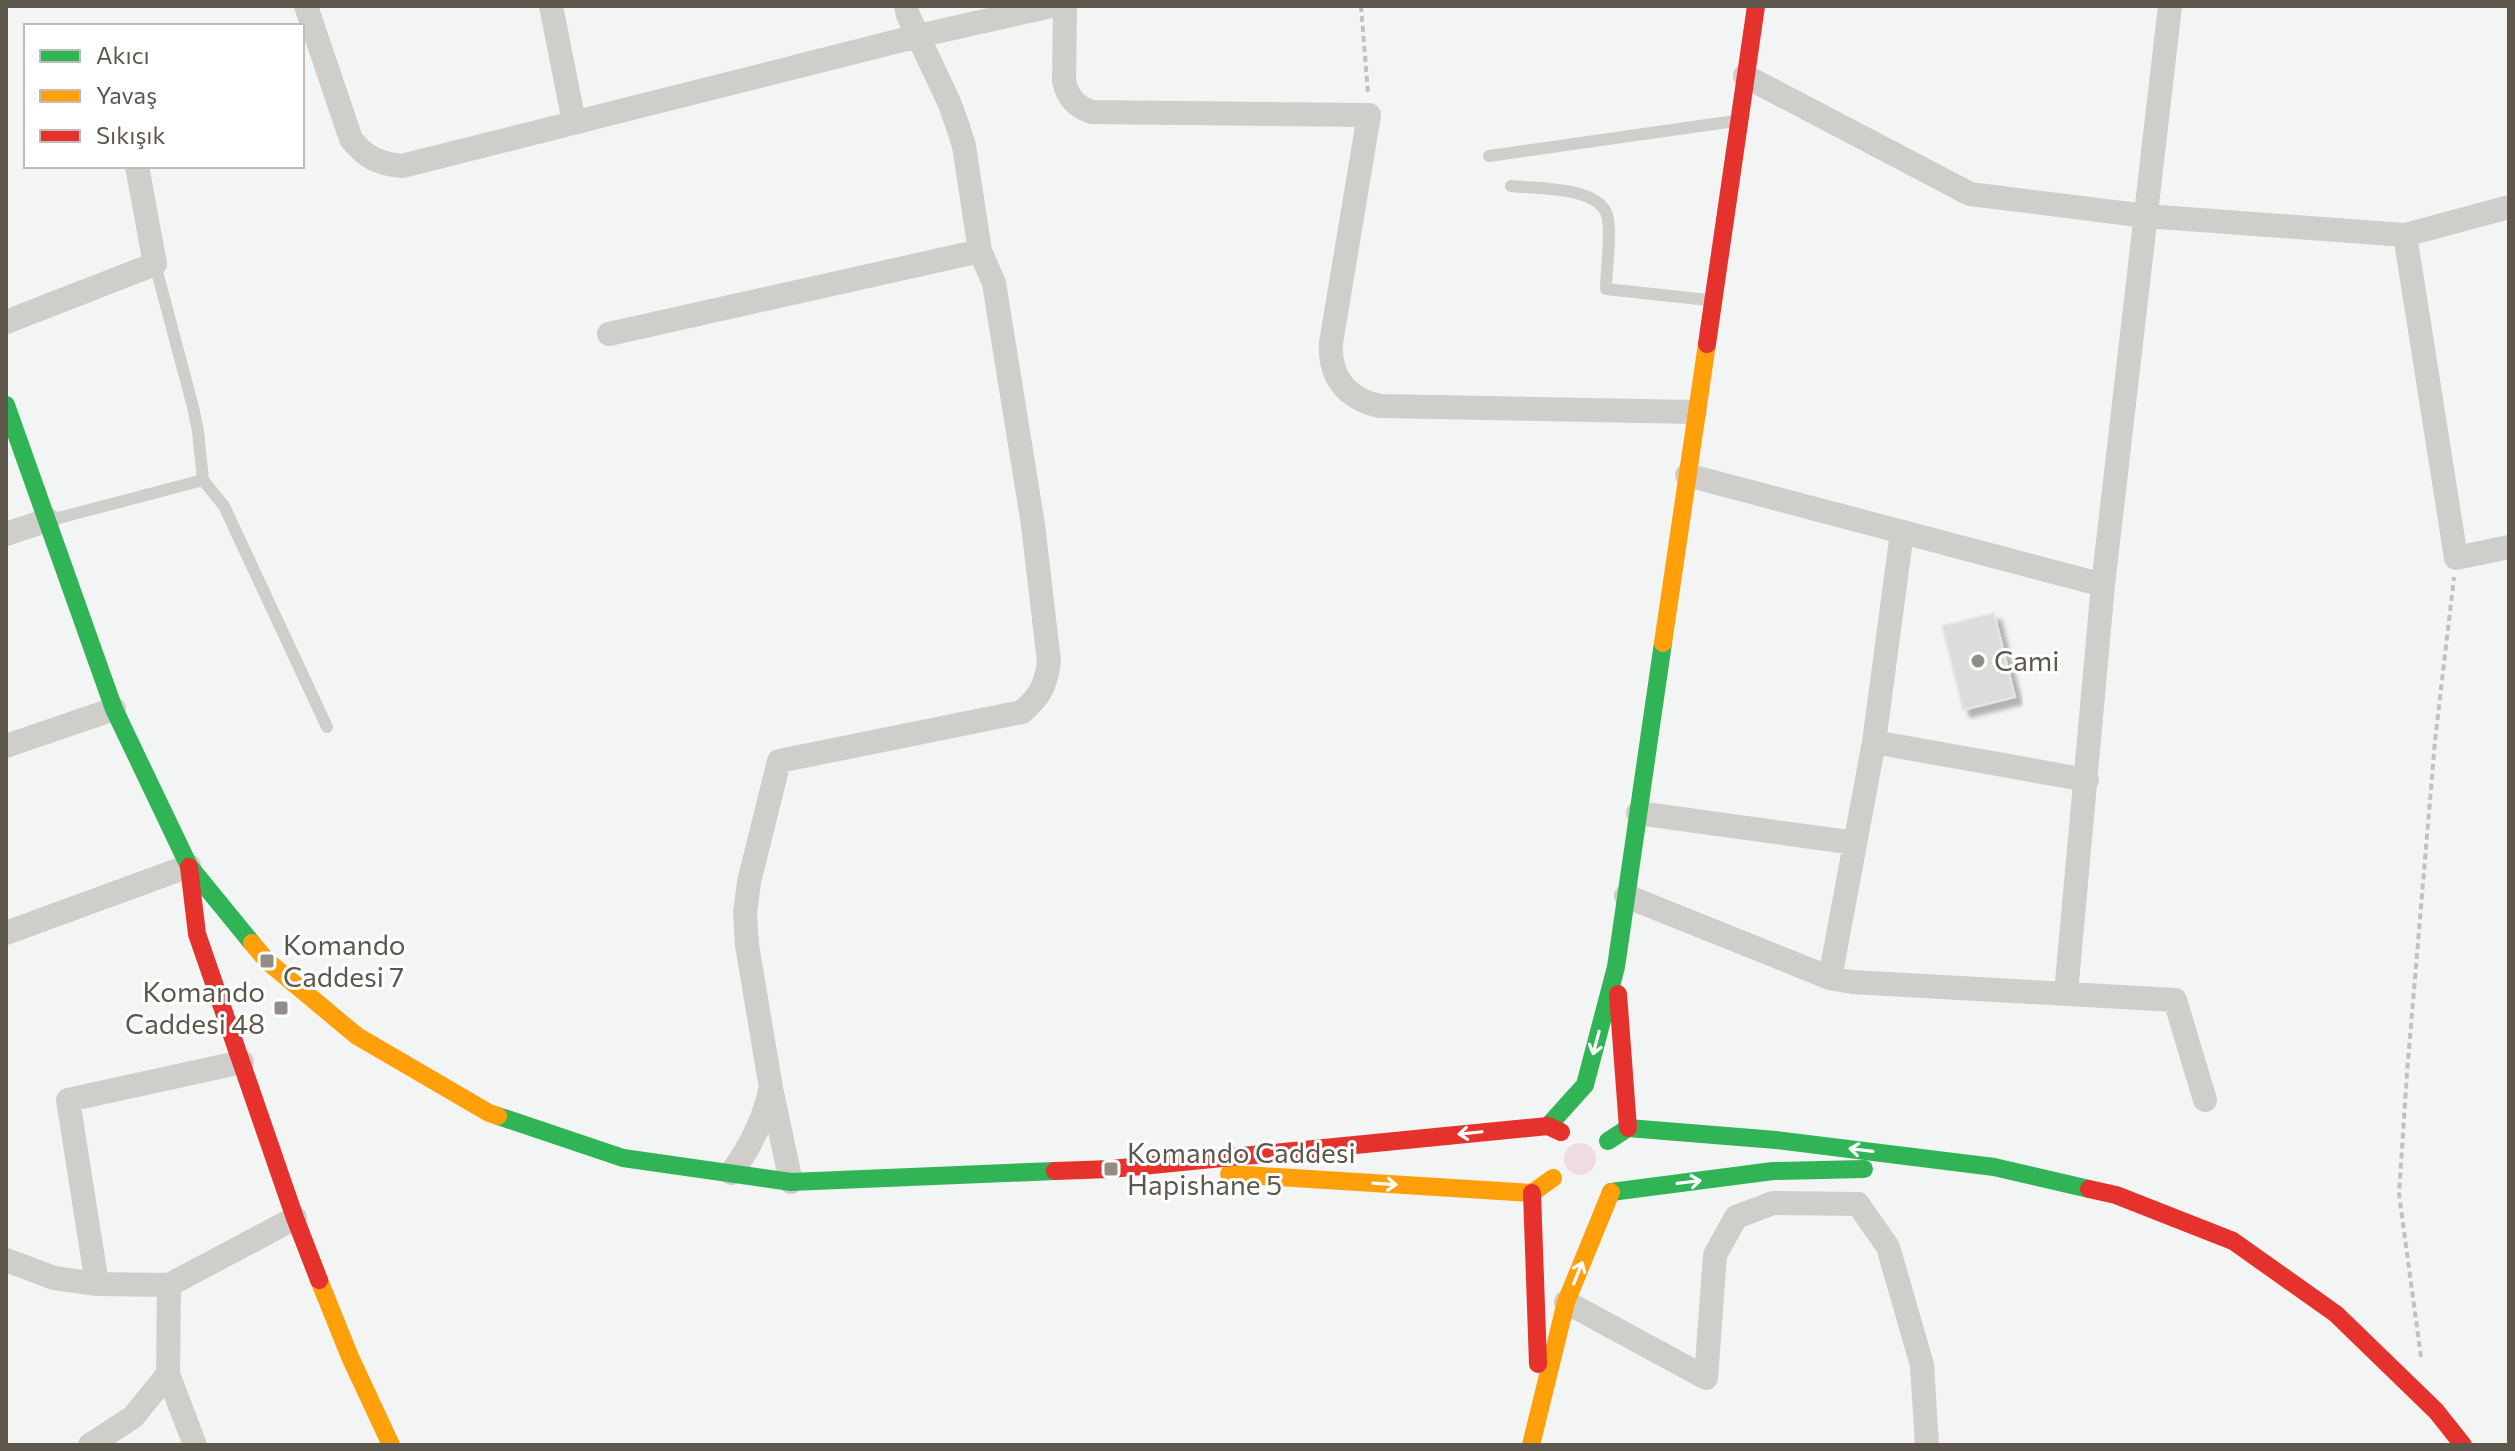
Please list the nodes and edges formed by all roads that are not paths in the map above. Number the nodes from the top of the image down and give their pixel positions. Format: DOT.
graph roads {
  1 [pos="306,6"];
  2 [pos="551,6"];
  3 [pos="906,6"];
  4 [pos="1051,6"];
  5 [pos="1065,6"];
  6 [pos="1756,6"];
  7 [pos="2170,6"];
  8 [pos="918,36"];
  9 [pos="1745,76"];
  10 [pos="1738,121"];
  11 [pos="574,122"];
  12 [pos="1489,156"];
  13 [pos="137,168"];
  14 [pos="1511,186"];
  15 [pos="2509,207"];
  16 [pos="2146,216"];
  17 [pos="2405,235"];
  18 [pos="980,251"];
  19 [pos="155,264"];
  20 [pos="1712,301"];
  21 [pos="6,322"];
  22 [pos="609,334"];
  23 [pos="6,405"];
  24 [pos="1695,412"];
  25 [pos="1687,475"];
  26 [pos="203,480"];
  27 [pos="48,520"];
  28 [pos="1902,532"];
  29 [pos="6,534"];
  30 [pos="2509,547"];
  31 [pos="2103,585"];
  32 [pos="114,709"];
  33 [pos="327,727"];
  34 [pos="1874,742"];
  35 [pos="6,746"];
  36 [pos="2087,780"];
  37 [pos="1638,813"];
  38 [pos="1855,843"];
  39 [pos="189,866"];
  40 [pos="1626,896"];
  41 [pos="6,933"];
  42 [pos="1616,967"];
  43 [pos="1830,978"];
  44 [pos="2066,993"];
  45 [pos="242,1062"];
  46 [pos="771,1088"];
  47 [pos="2205,1100"];
  48 [pos="1628,1128"];
  49 [pos="1555,1129"];
  50 [pos="1608,1141"];
  51 [pos="1994,1167"];
  52 [pos="1111,1169"];
  53 [pos="731,1173"];
  54 [pos="1553,1178"];
  55 [pos="1606,1179"];
  56 [pos="791,1182"];
  57 [pos="1569,1191"];
  58 [pos="1532,1193"];
  59 [pos="295,1218"];
  60 [pos="6,1260"];
  61 [pos="97,1284"];
  62 [pos="169,1285"];
  63 [pos="1566,1302"];
  64 [pos="168,1374"];
  65 [pos="1540,1401"];
  66 [pos="90,1445"];
  67 [pos="195,1445"];
  68 [pos="391,1445"];
  69 [pos="1531,1445"];
  70 [pos="1927,1445"];
  71 [pos="2463,1445"];
  1 -- 11 [label="street"];
  2 -- 11 [label="street"];
  3 -- 8 [label="street"];
  4 -- 8 [label="street"];
  5 -- 24 [label="street"];
  6 -- 9 [label="street"];
  7 -- 16 [label="street"];
  8 -- 11 [label="street"];
  8 -- 18 [label="street"];
  9 -- 10 [label="street"];
  9 -- 16 [label="street"];
  10 -- 12 [label="lane"];
  10 -- 20 [label="street"];
  13 -- 19 [label="street"];
  14 -- 20 [label="lane"];
  15 -- 17 [label="street"];
  16 -- 17 [label="street"];
  16 -- 31 [label="street"];
  17 -- 30 [label="street"];
  18 -- 22 [label="street"];
  18 -- 46 [label="street"];
  19 -- 21 [label="street"];
  19 -- 26 [label="lane"];
  20 -- 24 [label="street"];
  23 -- 27 [label="street"];
  24 -- 25 [label="street"];
  25 -- 28 [label="street"];
  25 -- 37 [label="street"];
  26 -- 27 [label="lane"];
  26 -- 33 [label="lane"];
  27 -- 29 [label="street"];
  27 -- 32 [label="street"];
  28 -- 31 [label="street"];
  28 -- 34 [label="street"];
  31 -- 36 [label="street"];
  32 -- 35 [label="street"];
  32 -- 39 [label="street"];
  34 -- 36 [label="street"];
  34 -- 38 [label="street"];
  36 -- 44 [label="street"];
  37 -- 38 [label="street"];
  37 -- 40 [label="street"];
  38 -- 43 [label="street"];
  39 -- 41 [label="street"];
  39 -- 45 [label="street"];
  39 -- 53 [label="street"];
  40 -- 42 [label="street"];
  40 -- 43 [label="street"];
  42 -- 48 [label="street"];
  42 -- 49 [label="street, one-way"];
  43 -- 44 [label="street"];
  44 -- 47 [label="street"];
  45 -- 59 [label="street"];
  45 -- 61 [label="street"];
  46 -- 53 [label="street"];
  46 -- 56 [label="street"];
  48 -- 50 [label="street"];
  51 -- 48 [label="street, one-way"];
  49 -- 50 [label="street"];
  49 -- 52 [label="street, one-way"];
  49 -- 54 [label="street"];
  50 -- 55 [label="street"];
  55 -- 51 [label="street, one-way"];
  51 -- 71 [label="street"];
  52 -- 56 [label="street"];
  52 -- 58 [label="street, one-way"];
  53 -- 56 [label="street"];
  54 -- 57 [label="street"];
  54 -- 58 [label="street"];
  63 -- 55 [label="street, one-way"];
  58 -- 65 [label="street"];
  59 -- 62 [label="street"];
  59 -- 68 [label="street"];
  60 -- 61 [label="street"];
  61 -- 62 [label="street"];
  62 -- 64 [label="street"];
  63 -- 65 [label="street"];
  63 -- 70 [label="street"];
  64 -- 66 [label="street"];
  64 -- 67 [label="street"];
  65 -- 69 [label="street"];
}
